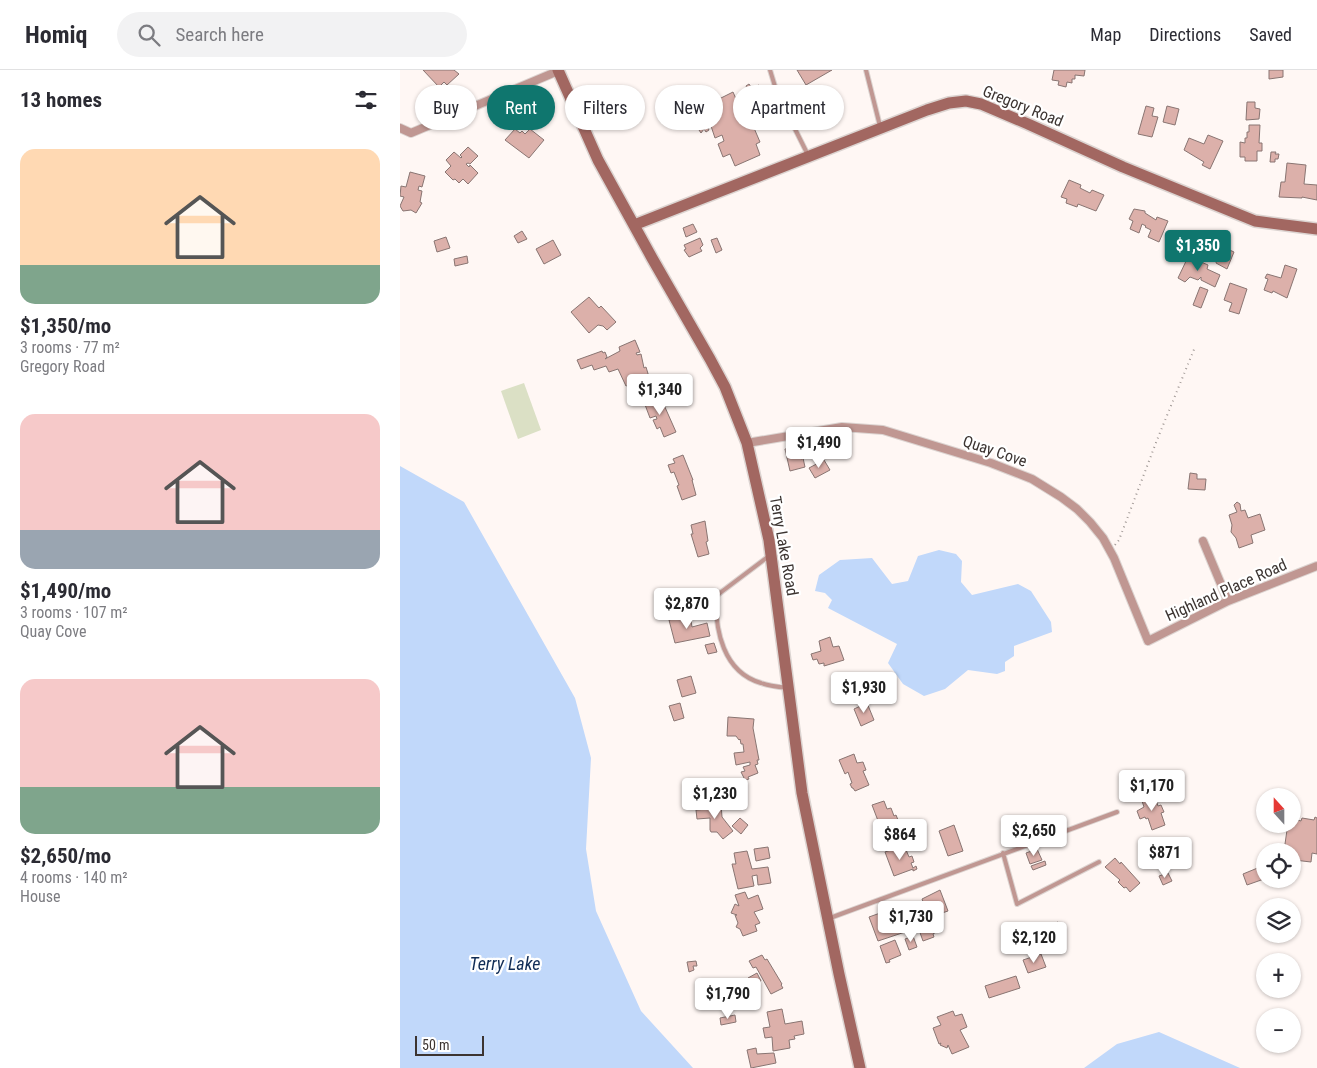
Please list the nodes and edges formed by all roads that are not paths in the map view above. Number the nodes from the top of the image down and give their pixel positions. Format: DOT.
graph roads {
  1 [pos="558,70"];
  2 [pos="770,70"];
  3 [pos="866,70"];
  4 [pos="400,128"];
  5 [pos="880,128"];
  6 [pos="809,157"];
  7 [pos="634,225"];
  8 [pos="1317,229"];
  9 [pos="746,443"];
  10 [pos="1203,541"];
  11 [pos="771,555"];
  12 [pos="1317,566"];
  13 [pos="1228,601"];
  14 [pos="1148,641"];
  15 [pos="788,688"];
  16 [pos="1117,812"];
  17 [pos="1003,853"];
  18 [pos="1099,862"];
  19 [pos="828,919"];
  20 [pos="860,1068"];
  1 -- 4 [label="street"];
  1 -- 7 [label="main road, Terry Lake Road"];
  2 -- 6 [label="lane"];
  3 -- 5 [label="lane"];
  5 -- 6 [label="main road, Gregory Road"];
  5 -- 8 [label="main road, Gregory Road"];
  6 -- 7 [label="main road, Gregory Road"];
  7 -- 9 [label="main road, Terry Lake Road"];
  9 -- 11 [label="main road, Terry Lake Road"];
  9 -- 14 [label="street, Quay Cove"];
  10 -- 13 [label="street"];
  11 -- 15 [label="main road, Terry Lake Road"];
  11 -- 15 [label="lane"];
  12 -- 13 [label="street, Highland Place Road"];
  13 -- 14 [label="street, Highland Place Road"];
  15 -- 19 [label="main road, Terry Lake Road"];
  16 -- 17 [label="lane"];
  17 -- 18 [label="lane"];
  17 -- 19 [label="lane"];
  19 -- 20 [label="main road, Terry Lake Road"];
}
